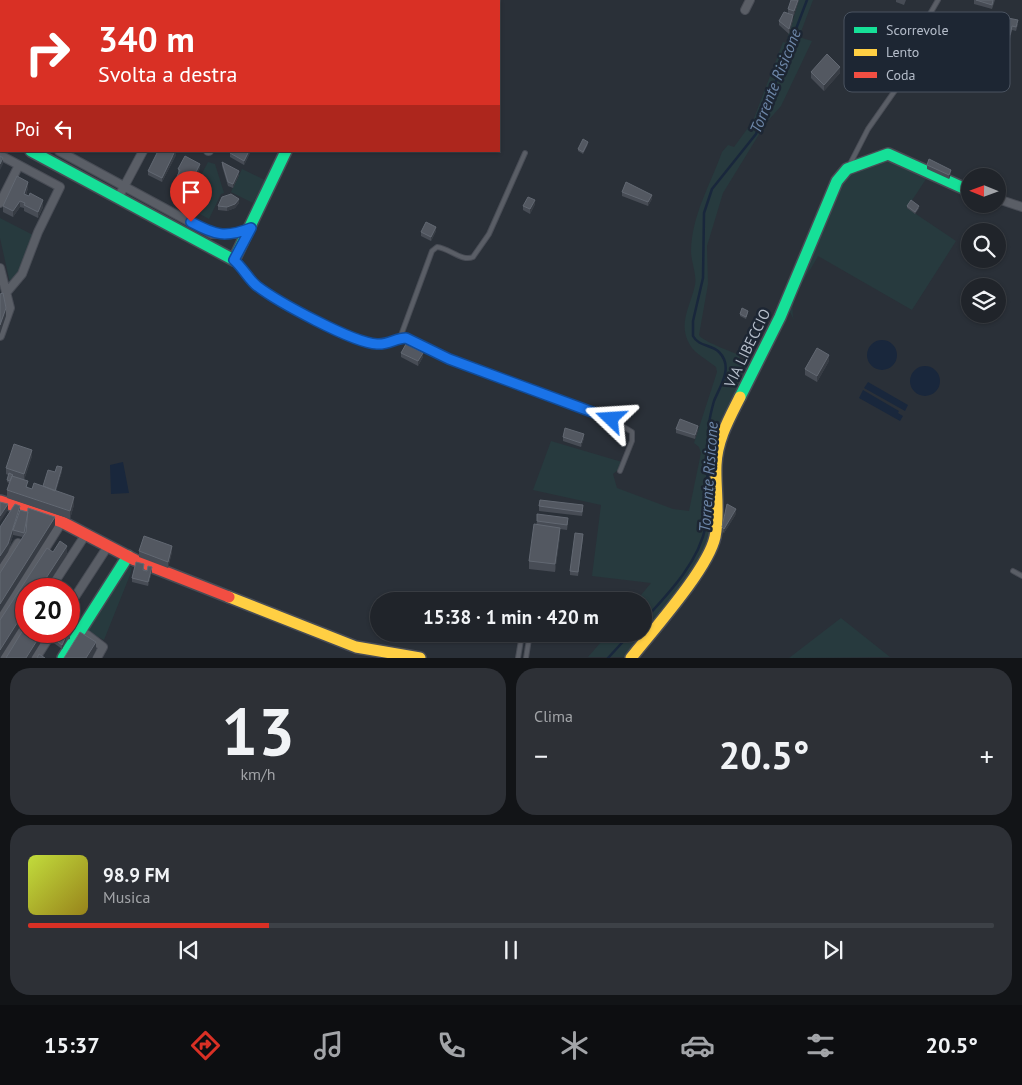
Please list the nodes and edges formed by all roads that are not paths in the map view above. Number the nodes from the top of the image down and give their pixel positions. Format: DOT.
graph roads {
  1 [pos="750,0"];
  2 [pos="938,0"];
  3 [pos="745,10"];
  4 [pos="931,12"];
  5 [pos="894,92"];
  6 [pos="33,152"];
  7 [pos="61,152"];
  8 [pos="142,152"];
  9 [pos="286,152"];
  10 [pos="525,153"];
  11 [pos="0,155"];
  12 [pos="19,165"];
  13 [pos="847,169"];
  14 [pos="124,186"];
  15 [pos="961,186"];
  16 [pos="118,198"];
  17 [pos="1006,202"];
  18 [pos="0,203"];
  19 [pos="1022,207"];
  20 [pos="191,222"];
  21 [pos="251,228"];
  22 [pos="184,234"];
  23 [pos="234,260"];
  24 [pos="0,268"];
  25 [pos="3,294"];
  26 [pos="0,336"];
  27 [pos="400,338"];
  28 [pos="620,471"];
  29 [pos="0,501"];
  30 [pos="62,522"];
  31 [pos="86,534"];
  32 [pos="18,543"];
  33 [pos="108,546"];
  34 [pos="128,556"];
  35 [pos="1012,571"];
  36 [pos="0,572"];
  37 [pos="1022,576"];
  38 [pos="57,578"];
  39 [pos="80,589"];
  40 [pos="0,620"];
  41 [pos="81,629"];
  42 [pos="15,642"];
  43 [pos="521,642"];
  44 [pos="529,642"];
  45 [pos="45,643"];
  46 [pos="5,658"];
  47 [pos="36,658"];
  48 [pos="63,658"];
  49 [pos="97,658"];
  50 [pos="420,658"];
  51 [pos="518,658"];
  52 [pos="526,658"];
  53 [pos="630,658"];
  1 -- 3 [label="street"];
  2 -- 4 [label="lane"];
  5 -- 13 [label="lane"];
  6 -- 16 [label="street"];
  7 -- 14 [label="street"];
  8 -- 14 [label="street"];
  9 -- 21 [label="street"];
  10 -- 27 [label="lane"];
  11 -- 12 [label="street"];
  12 -- 18 [label="street"];
  12 -- 25 [label="street"];
  13 -- 15 [label="street"];
  13 -- 53 [label="street, VIA LIBECCIO"];
  14 -- 16 [label="street"];
  14 -- 20 [label="street"];
  16 -- 22 [label="street"];
  17 -- 19 [label="street"];
  20 -- 21 [label="street"];
  20 -- 22 [label="street"];
  21 -- 23 [label="street"];
  22 -- 23 [label="street"];
  23 -- 27 [label="lane"];
  24 -- 25 [label="street"];
  25 -- 26 [label="street"];
  27 -- 28 [label="lane"];
  29 -- 30 [label="street"];
  30 -- 31 [label="street"];
  30 -- 40 [label="street"];
  31 -- 33 [label="street"];
  31 -- 38 [label="street"];
  32 -- 36 [label="street"];
  33 -- 34 [label="street"];
  33 -- 39 [label="street"];
  34 -- 41 [label="street"];
  34 -- 50 [label="street"];
  35 -- 37 [label="lane"];
  41 -- 48 [label="street"];
  41 -- 49 [label="street"];
  42 -- 46 [label="street"];
  43 -- 51 [label="lane"];
  44 -- 52 [label="lane"];
  45 -- 47 [label="street"];
}
